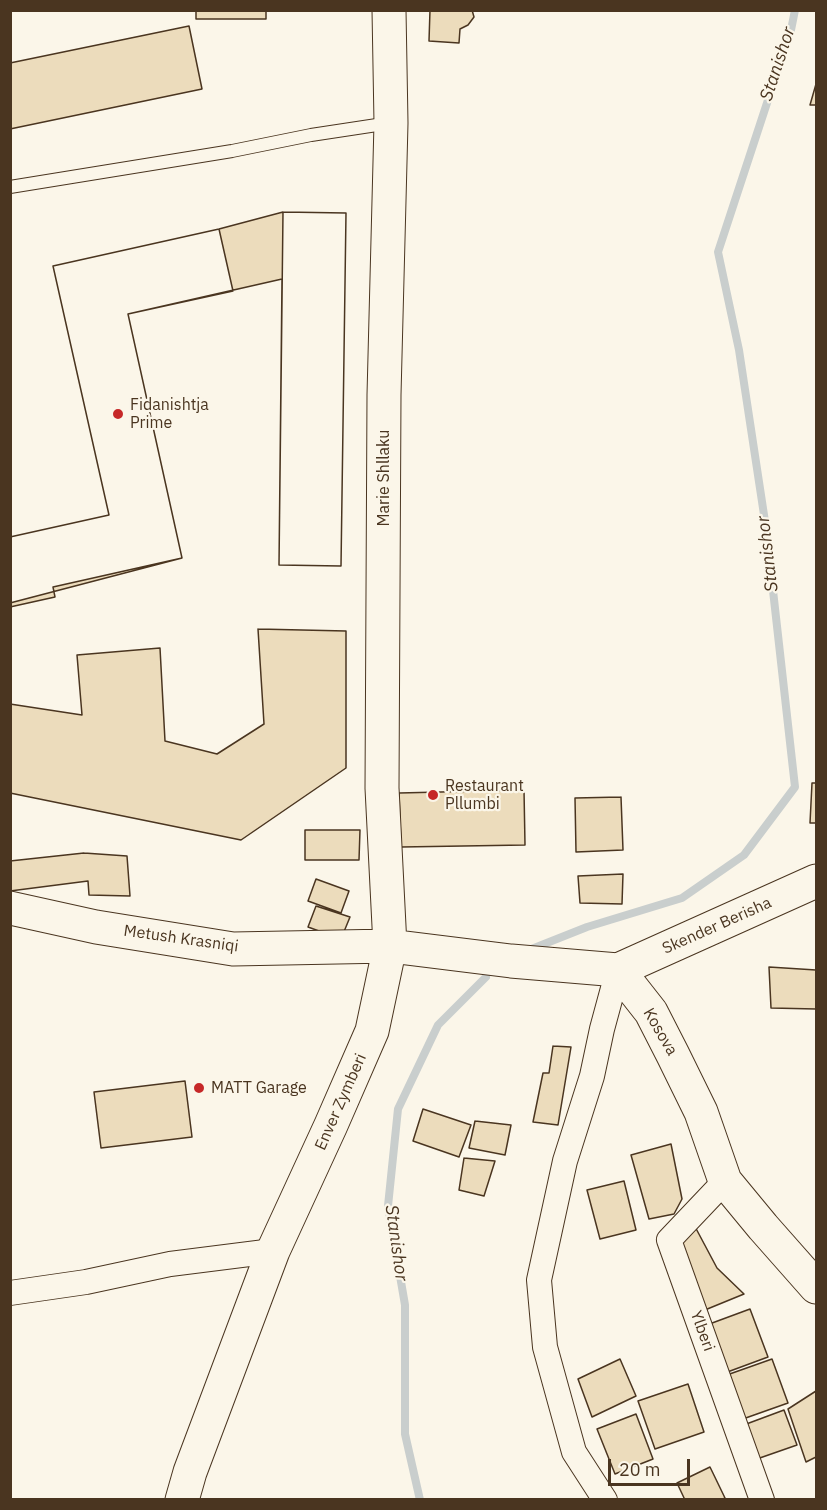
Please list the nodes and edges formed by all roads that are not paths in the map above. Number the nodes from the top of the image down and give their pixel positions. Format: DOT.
graph roads {
  1 [pos="389,10"];
  2 [pos="391,123"];
  3 [pos="10,187"];
  4 [pos="816,881"];
  5 [pos="10,908"];
  6 [pos="390,946"];
  7 [pos="618,970"];
  8 [pos="725,1181"];
  9 [pos="273,1251"];
  10 [pos="816,1287"];
  11 [pos="10,1293"];
  12 [pos="182,1500"];
  13 [pos="605,1500"];
  14 [pos="762,1500"];
  1 -- 2 [label="street, Marie Shllaku"];
  2 -- 3 [label="lane"];
  2 -- 6 [label="street, Marie Shllaku"];
  4 -- 7 [label="street, Skender Berisha"];
  5 -- 6 [label="street, Metush Krasniqi"];
  6 -- 7 [label="street"];
  6 -- 9 [label="street, Enver Zymberi"];
  7 -- 8 [label="street, Kosova"];
  7 -- 13 [label="street"];
  8 -- 10 [label="street, Kosova"];
  8 -- 14 [label="street, Ylberi"];
  9 -- 11 [label="street"];
  9 -- 12 [label="street, Enver Zymberi"];
}
